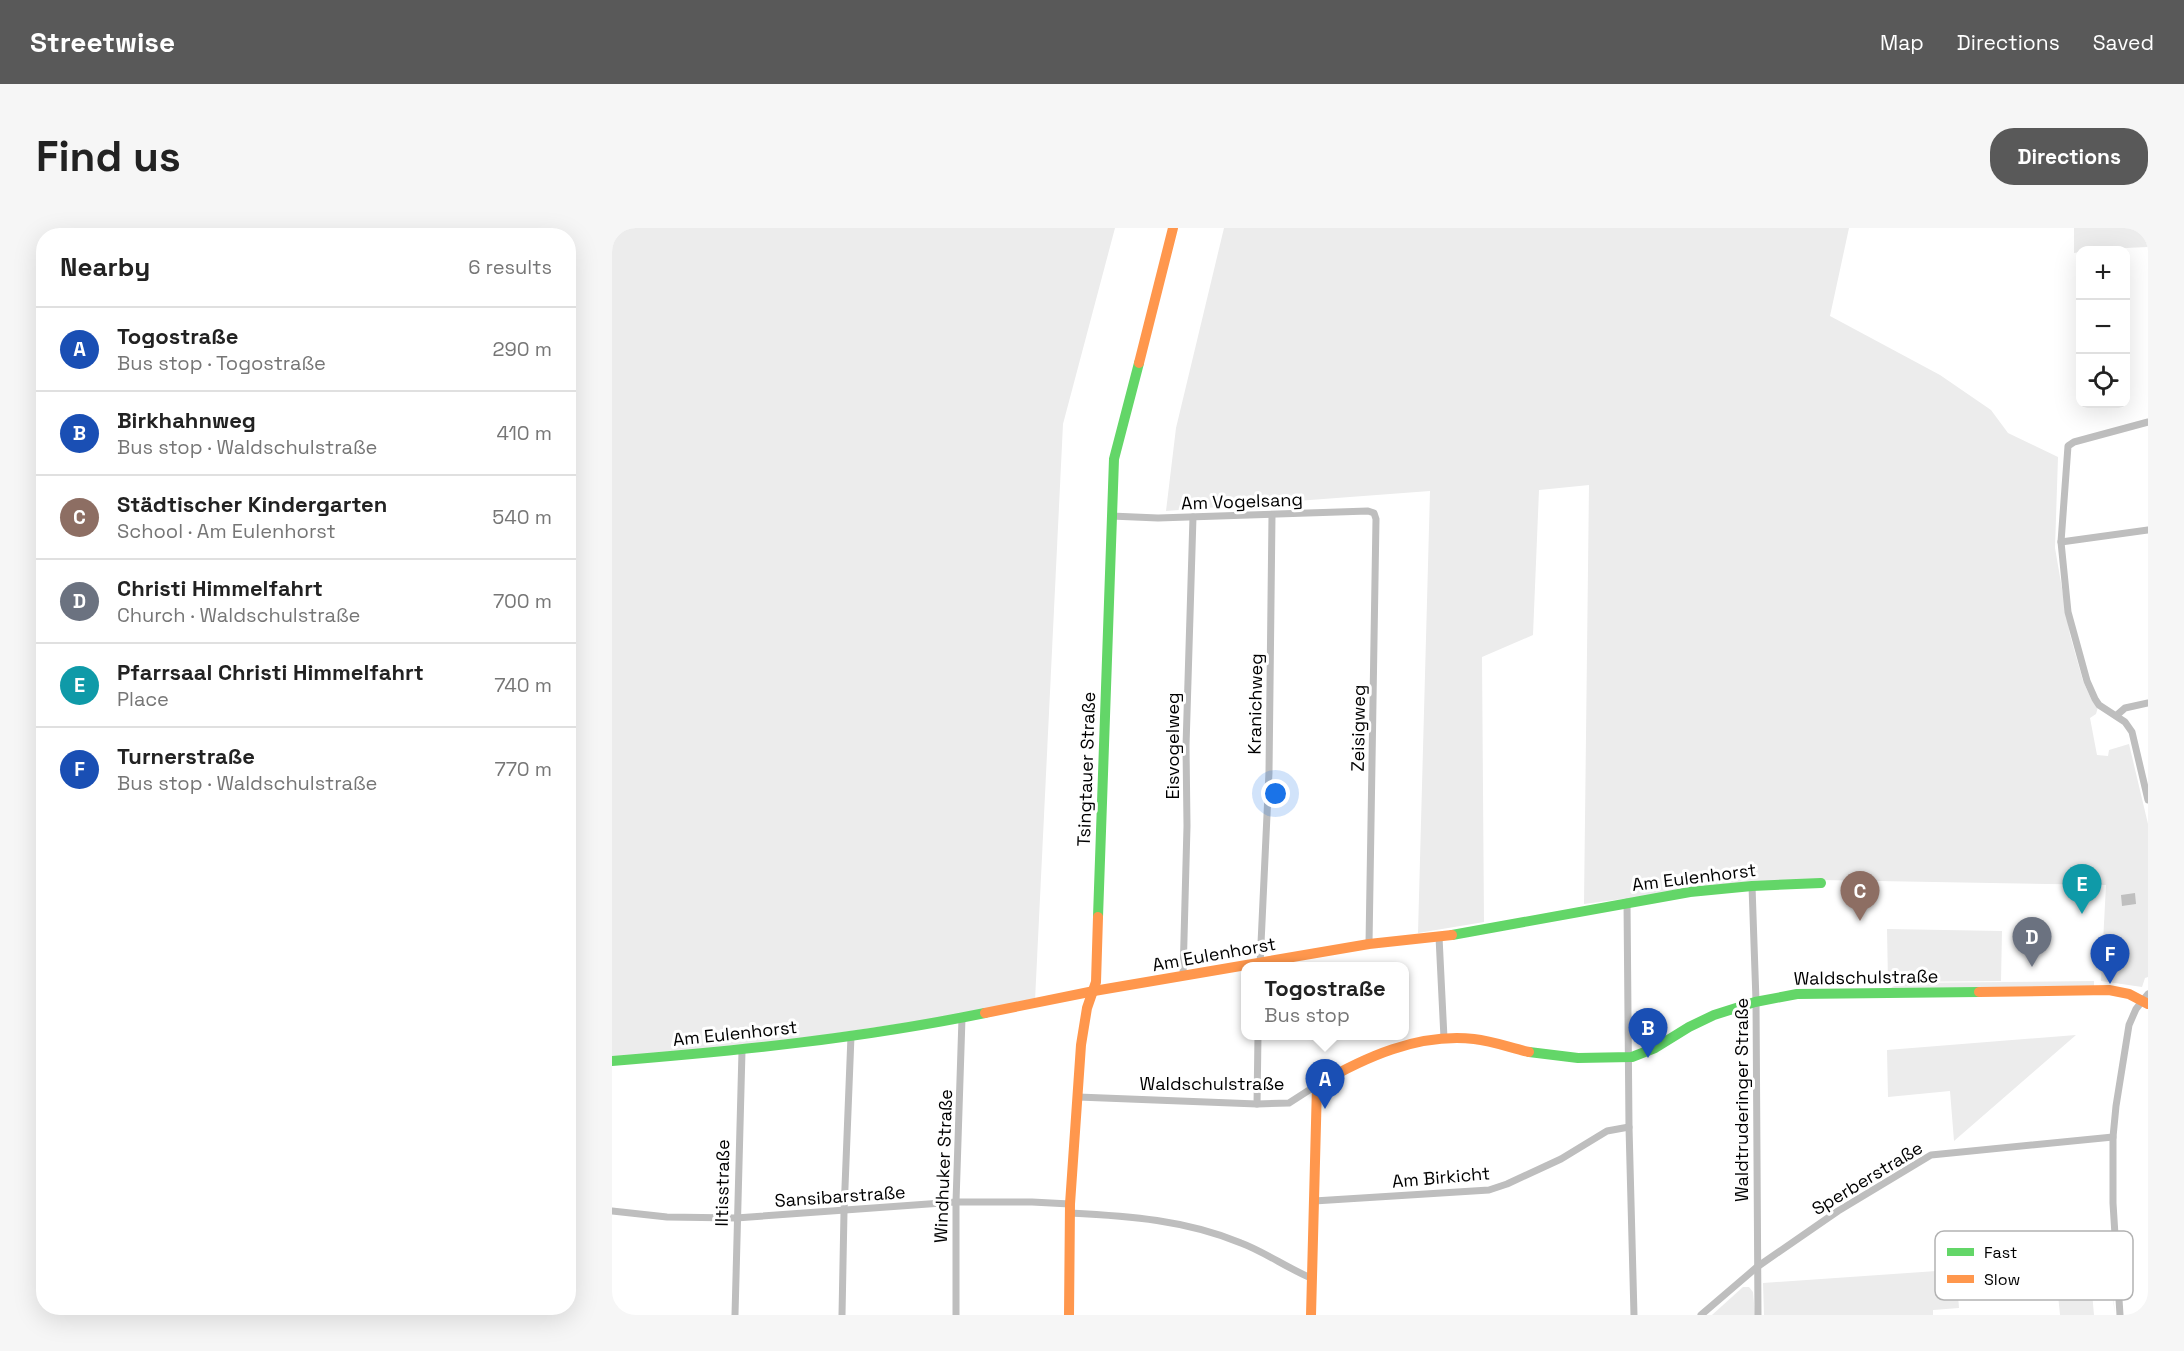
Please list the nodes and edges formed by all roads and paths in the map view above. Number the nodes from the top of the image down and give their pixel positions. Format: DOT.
graph roads {
  1 [pos="1173,228"];
  2 [pos="2148,422"];
  3 [pos="1374,513"];
  4 [pos="1272,514"];
  5 [pos="1111,516"];
  6 [pos="1193,517"];
  7 [pos="2148,531"];
  8 [pos="2061,542"];
  9 [pos="2148,703"];
  10 [pos="2117,715"];
  11 [pos="2148,800"];
  12 [pos="1821,884"];
  13 [pos="1752,886"];
  14 [pos="1628,902"];
  15 [pos="1440,936"];
  16 [pos="1369,944"];
  17 [pos="1260,962"];
  18 [pos="1271,962"];
  19 [pos="1241,967"];
  20 [pos="1184,976"];
  21 [pos="1094,990"];
  22 [pos="2146,1000"];
  23 [pos="1756,1001"];
  24 [pos="962,1018"];
  25 [pos="851,1036"];
  26 [pos="1444,1038"];
  27 [pos="1258,1040"];
  28 [pos="742,1051"];
  29 [pos="1630,1057"];
  30 [pos="612,1061"];
  31 [pos="1317,1085"];
  32 [pos="1078,1097"];
  33 [pos="1257,1104"];
  34 [pos="1629,1127"];
  35 [pos="2113,1137"];
  36 [pos="1314,1201"];
  37 [pos="956,1202"];
  38 [pos="1070,1208"];
  39 [pos="612,1211"];
  40 [pos="844,1212"];
  41 [pos="736,1218"];
  42 [pos="2115,1231"];
  43 [pos="1757,1267"];
  44 [pos="1311,1278"];
  45 [pos="2119,1300"];
  46 [pos="735,1315"];
  47 [pos="842,1315"];
  48 [pos="956,1315"];
  49 [pos="1069,1315"];
  50 [pos="1311,1315"];
  51 [pos="1634,1315"];
  52 [pos="1701,1315"];
  53 [pos="1758,1315"];
  54 [pos="2120,1315"];
  1 -- 5 [label="street, Tsingtauer Straße"];
  2 -- 8 [label="street"];
  3 -- 4 [label="street, Am Vogelsang"];
  3 -- 16 [label="street, Zeisigweg"];
  4 -- 6 [label="street, Am Vogelsang"];
  4 -- 17 [label="street, Kranichweg"];
  5 -- 6 [label="street, Am Vogelsang"];
  5 -- 21 [label="street, Tsingtauer Straße"];
  6 -- 20 [label="street, Eisvogelweg"];
  7 -- 8 [label="street"];
  8 -- 10 [label="street"];
  9 -- 10 [label="street"];
  10 -- 11 [label="street"];
  12 -- 13 [label="street, Am Eulenhorst"];
  13 -- 14 [label="street, Am Eulenhorst"];
  13 -- 23 [label="street, Waldtruderinger Straße"];
  14 -- 15 [label="street, Am Eulenhorst"];
  14 -- 29 [label="street"];
  15 -- 16 [label="street, Am Eulenhorst"];
  15 -- 26 [label="street"];
  16 -- 18 [label="street, Am Eulenhorst"];
  19 -- 20 [label="street, Am Eulenhorst"];
  20 -- 21 [label="street, Am Eulenhorst"];
  21 -- 24 [label="street, Am Eulenhorst"];
  21 -- 32 [label="street, Tsingtauer Straße"];
  22 -- 23 [label="street, Waldschulstraße"];
  22 -- 35 [label="street"];
  23 -- 29 [label="street, Waldschulstraße"];
  23 -- 43 [label="street, Waldtruderinger Straße"];
  24 -- 25 [label="street, Am Eulenhorst"];
  24 -- 37 [label="street, Windhuker Straße"];
  25 -- 28 [label="street, Am Eulenhorst"];
  25 -- 40 [label="street"];
  26 -- 29 [label="street, Waldschulstraße"];
  26 -- 31 [label="street, Waldschulstraße"];
  27 -- 33 [label="street"];
  28 -- 30 [label="street, Am Eulenhorst"];
  28 -- 41 [label="street, Iltisstraße"];
  29 -- 34 [label="street"];
  31 -- 33 [label="street, Waldschulstraße"];
  31 -- 36 [label="street"];
  32 -- 33 [label="street, Waldschulstraße"];
  32 -- 38 [label="street, Tsingtauer Straße"];
  34 -- 36 [label="street, Am Birkicht"];
  34 -- 51 [label="street"];
  35 -- 42 [label="street"];
  35 -- 43 [label="street, Sperberstraße"];
  36 -- 44 [label="street"];
  37 -- 38 [label="street, Sansibarstraße"];
  37 -- 40 [label="street, Sansibarstraße"];
  37 -- 48 [label="street, Windhuker Straße"];
  38 -- 44 [label="street, Sansibarstraße"];
  38 -- 49 [label="street, Tsingtauer Straße"];
  39 -- 41 [label="street, Sansibarstraße"];
  40 -- 41 [label="street, Sansibarstraße"];
  40 -- 47 [label="street"];
  41 -- 46 [label="street, Iltisstraße"];
  43 -- 52 [label="street, Sperberstraße"];
  43 -- 53 [label="street, Waldtruderinger Straße"];
  44 -- 50 [label="street"];
  45 -- 54 [label="street"];
}
